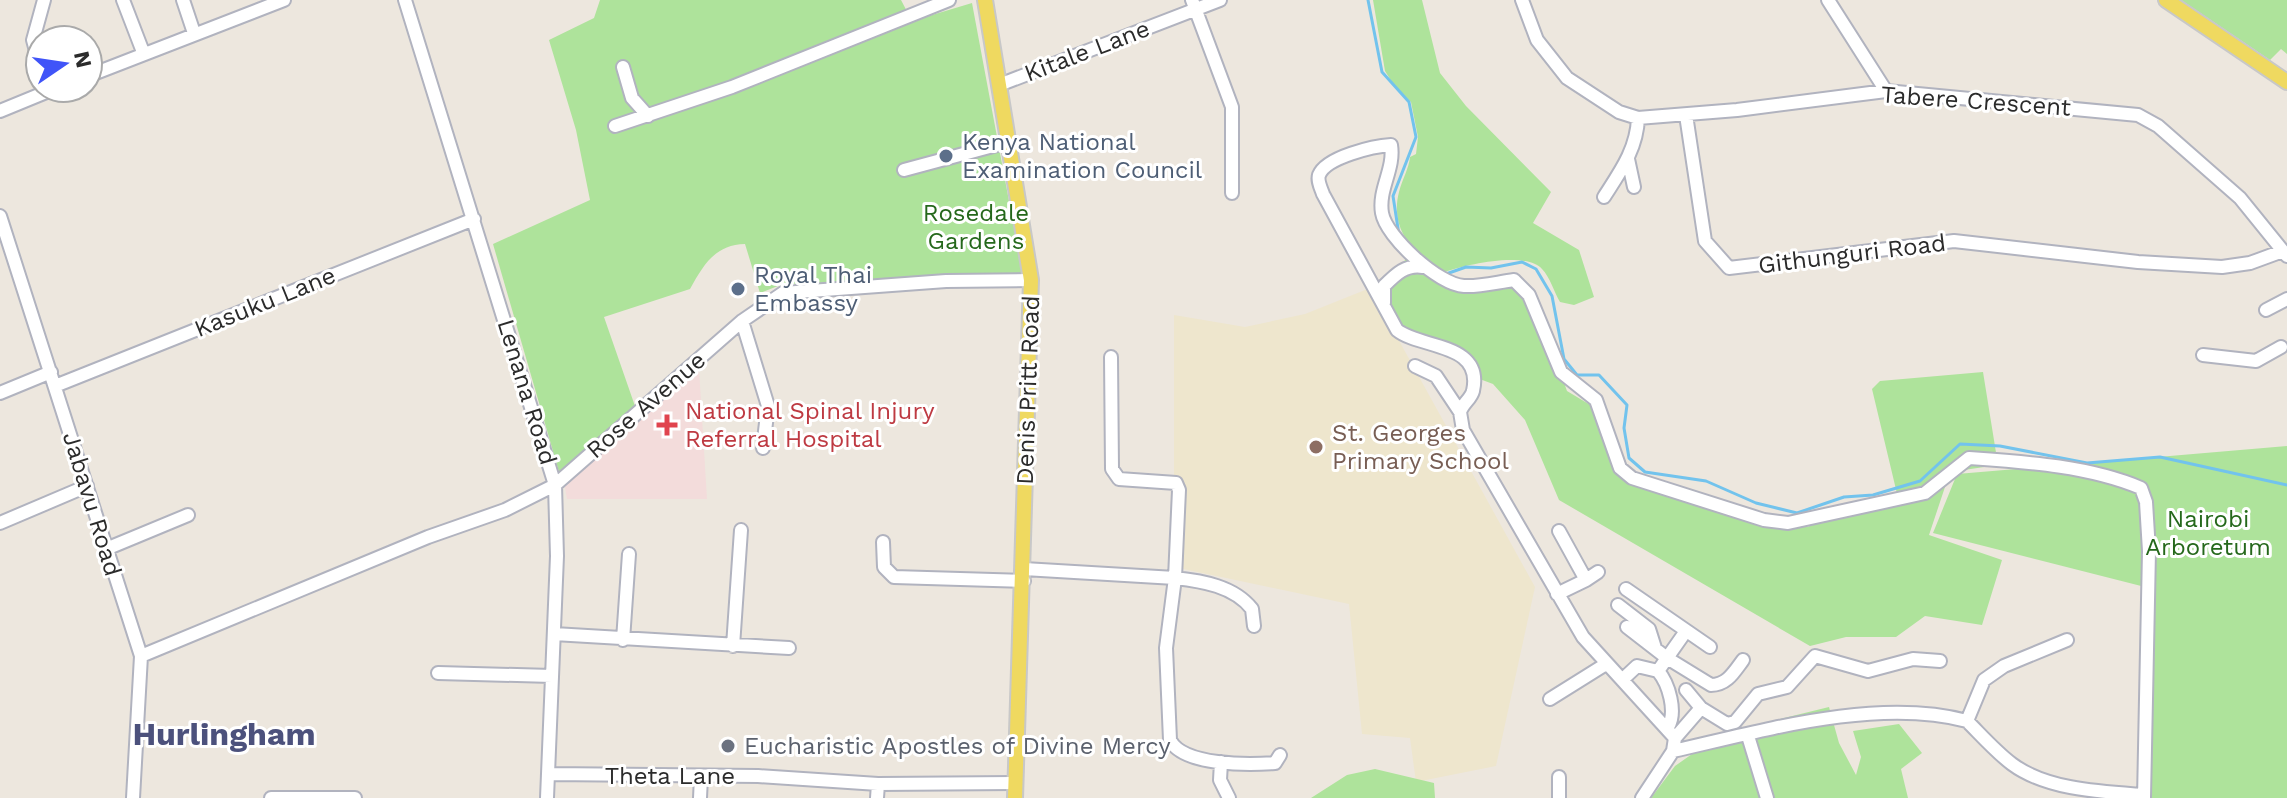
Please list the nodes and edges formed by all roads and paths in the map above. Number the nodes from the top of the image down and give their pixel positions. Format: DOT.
graph roads {
  1 [pos="44,0"];
  2 [pos="123,0"];
  3 [pos="183,0"];
  4 [pos="284,0"];
  5 [pos="405,0"];
  6 [pos="949,0"];
  7 [pos="985,0"];
  8 [pos="1220,0"];
  9 [pos="1522,0"];
  10 [pos="1828,0"];
  11 [pos="2166,0"];
  12 [pos="1193,5"];
  13 [pos="37,24"];
  14 [pos="194,33"];
  15 [pos="143,52"];
  16 [pos="623,67"];
  17 [pos="104,69"];
  18 [pos="2283,79"];
  19 [pos="999,85"];
  20 [pos="1886,91"];
  21 [pos="24,101"];
  22 [pos="0,111"];
  23 [pos="1686,115"];
  24 [pos="648,116"];
  25 [pos="1638,118"];
  26 [pos="615,126"];
  27 [pos="1008,142"];
  28 [pos="1628,159"];
  29 [pos="904,170"];
  30 [pos="1634,187"];
  31 [pos="1232,193"];
  32 [pos="1604,197"];
  33 [pos="0,216"];
  34 [pos="474,219"];
  35 [pos="2284,254"];
  36 [pos="1423,267"];
  37 [pos="1031,280"];
  38 [pos="2287,299"];
  39 [pos="1384,306"];
  40 [pos="2266,310"];
  41 [pos="742,321"];
  42 [pos="2281,347"];
  43 [pos="2203,355"];
  44 [pos="1111,357"];
  45 [pos="1415,366"];
  46 [pos="51,372"];
  47 [pos="55,386"];
  48 [pos="0,393"];
  49 [pos="1460,412"];
  50 [pos="763,448"];
  51 [pos="555,485"];
  52 [pos="87,486"];
  53 [pos="188,515"];
  54 [pos="0,523"];
  55 [pos="741,530"];
  56 [pos="1559,531"];
  57 [pos="883,542"];
  58 [pos="106,549"];
  59 [pos="1571,553"];
  60 [pos="629,554"];
  61 [pos="1559,561"];
  62 [pos="1598,572"];
  63 [pos="1024,575"];
  64 [pos="1175,578"];
  65 [pos="1586,580"];
  66 [pos="1626,589"];
  67 [pos="1557,594"];
  68 [pos="1618,605"];
  69 [pos="1254,626"];
  70 [pos="1627,627"];
  71 [pos="1686,631"];
  72 [pos="554,634"];
  73 [pos="623,640"];
  74 [pos="2067,640"];
  75 [pos="733,646"];
  76 [pos="1710,647"];
  77 [pos="789,648"];
  78 [pos="1655,648"];
  79 [pos="141,656"];
  80 [pos="1667,658"];
  81 [pos="1743,660"];
  82 [pos="1940,661"];
  83 [pos="1606,664"];
  84 [pos="1658,671"];
  85 [pos="438,673"];
  86 [pos="552,676"];
  87 [pos="1622,680"];
  88 [pos="1686,690"];
  89 [pos="1550,699"];
  90 [pos="1701,708"];
  91 [pos="1967,721"];
  92 [pos="1748,736"];
  93 [pos="1672,739"];
  94 [pos="1280,755"];
  95 [pos="1221,762"];
  96 [pos="549,774"];
  97 [pos="701,777"];
  98 [pos="1559,777"];
  99 [pos="878,784"];
  100 [pos="1015,791"];
  101 [pos="2144,796"];
  102 [pos="133,798"];
  103 [pos="271,798"];
  104 [pos="355,798"];
  105 [pos="547,798"];
  106 [pos="700,798"];
  107 [pos="877,798"];
  108 [pos="1229,798"];
  109 [pos="1559,798"];
  110 [pos="1642,798"];
  111 [pos="1767,798"];
  1 -- 13 [label="street"];
  2 -- 15 [label="street"];
  3 -- 14 [label="street"];
  4 -- 14 [label="street"];
  5 -- 34 [label="street, Lenana Road"];
  6 -- 24 [label="street"];
  7 -- 19 [label="main road, Denis Pritt Road"];
  8 -- 12 [label="street, Kitale Lane"];
  9 -- 25 [label="street, Tabere Crescent"];
  10 -- 20 [label="street"];
  11 -- 18 [label="main road"];
  12 -- 19 [label="street, Kitale Lane"];
  12 -- 31 [label="street"];
  14 -- 15 [label="street"];
  15 -- 17 [label="street"];
  16 -- 24 [label="street"];
  19 -- 27 [label="main road, Denis Pritt Road"];
  20 -- 23 [label="street, Tabere Crescent"];
  20 -- 35 [label="street, Tabere Crescent"];
  21 -- 22 [label="street"];
  23 -- 25 [label="street, Tabere Crescent"];
  23 -- 35 [label="street, Githunguri Road"];
  24 -- 26 [label="street"];
  25 -- 28 [label="street"];
  27 -- 29 [label="street"];
  27 -- 37 [label="main road, Denis Pritt Road"];
  28 -- 30 [label="street"];
  28 -- 32 [label="street"];
  33 -- 46 [label="street, Jabavu Road"];
  34 -- 47 [label="street, Kasuku Lane"];
  34 -- 51 [label="street, Lenana Road"];
  36 -- 39 [label="street"];
  36 -- 39 [label="street"];
  36 -- 101 [label="street"];
  37 -- 41 [label="street, Rose Avenue"];
  37 -- 63 [label="main road, Denis Pritt Road"];
  38 -- 40 [label="street"];
  39 -- 49 [label="street"];
  41 -- 50 [label="street"];
  41 -- 51 [label="street, Rose Avenue"];
  42 -- 43 [label="street"];
  44 -- 64 [label="street"];
  45 -- 49 [label="street"];
  46 -- 47 [label="street, Jabavu Road"];
  46 -- 48 [label="street"];
  47 -- 52 [label="street, Jabavu Road"];
  49 -- 67 [label="street"];
  51 -- 72 [label="street, Lenana Road"];
  51 -- 79 [label="street, Rose Avenue"];
  52 -- 54 [label="street"];
  52 -- 58 [label="street, Jabavu Road"];
  53 -- 58 [label="street"];
  55 -- 75 [label="street"];
  56 -- 59 [label="street"];
  57 -- 63 [label="street"];
  58 -- 79 [label="street, Jabavu Road"];
  59 -- 61 [label="street"];
  59 -- 65 [label="street"];
  60 -- 73 [label="street"];
  62 -- 65 [label="street"];
  63 -- 64 [label="street"];
  63 -- 100 [label="main road, Denis Pritt Road"];
  64 -- 69 [label="street"];
  64 -- 95 [label="street"];
  65 -- 67 [label="street"];
  66 -- 71 [label="street"];
  67 -- 83 [label="street"];
  68 -- 78 [label="street"];
  70 -- 78 [label="street"];
  71 -- 76 [label="street"];
  71 -- 80 [label="street"];
  72 -- 73 [label="street"];
  72 -- 86 [label="street, Lenana Road"];
  73 -- 75 [label="street"];
  74 -- 91 [label="street"];
  75 -- 77 [label="street"];
  78 -- 80 [label="street"];
  79 -- 102 [label="street, Jabavu Road"];
  80 -- 81 [label="street"];
  80 -- 84 [label="street"];
  82 -- 90 [label="street"];
  83 -- 87 [label="street"];
  83 -- 89 [label="street"];
  84 -- 87 [label="street"];
  84 -- 93 [label="street"];
  85 -- 86 [label="street"];
  86 -- 96 [label="street, Lenana Road"];
  87 -- 93 [label="street"];
  88 -- 90 [label="street"];
  90 -- 93 [label="street"];
  91 -- 92 [label="street"];
  91 -- 101 [label="street"];
  92 -- 93 [label="street"];
  92 -- 111 [label="street"];
  93 -- 110 [label="street"];
  94 -- 95 [label="street"];
  95 -- 108 [label="street"];
  96 -- 97 [label="street, Theta Lane"];
  96 -- 105 [label="street, Lenana Road"];
  97 -- 99 [label="street, Theta Lane"];
  97 -- 106 [label="street"];
  98 -- 109 [label="street"];
  99 -- 100 [label="street"];
  99 -- 107 [label="street"];
  103 -- 104 [label="street"];
}
